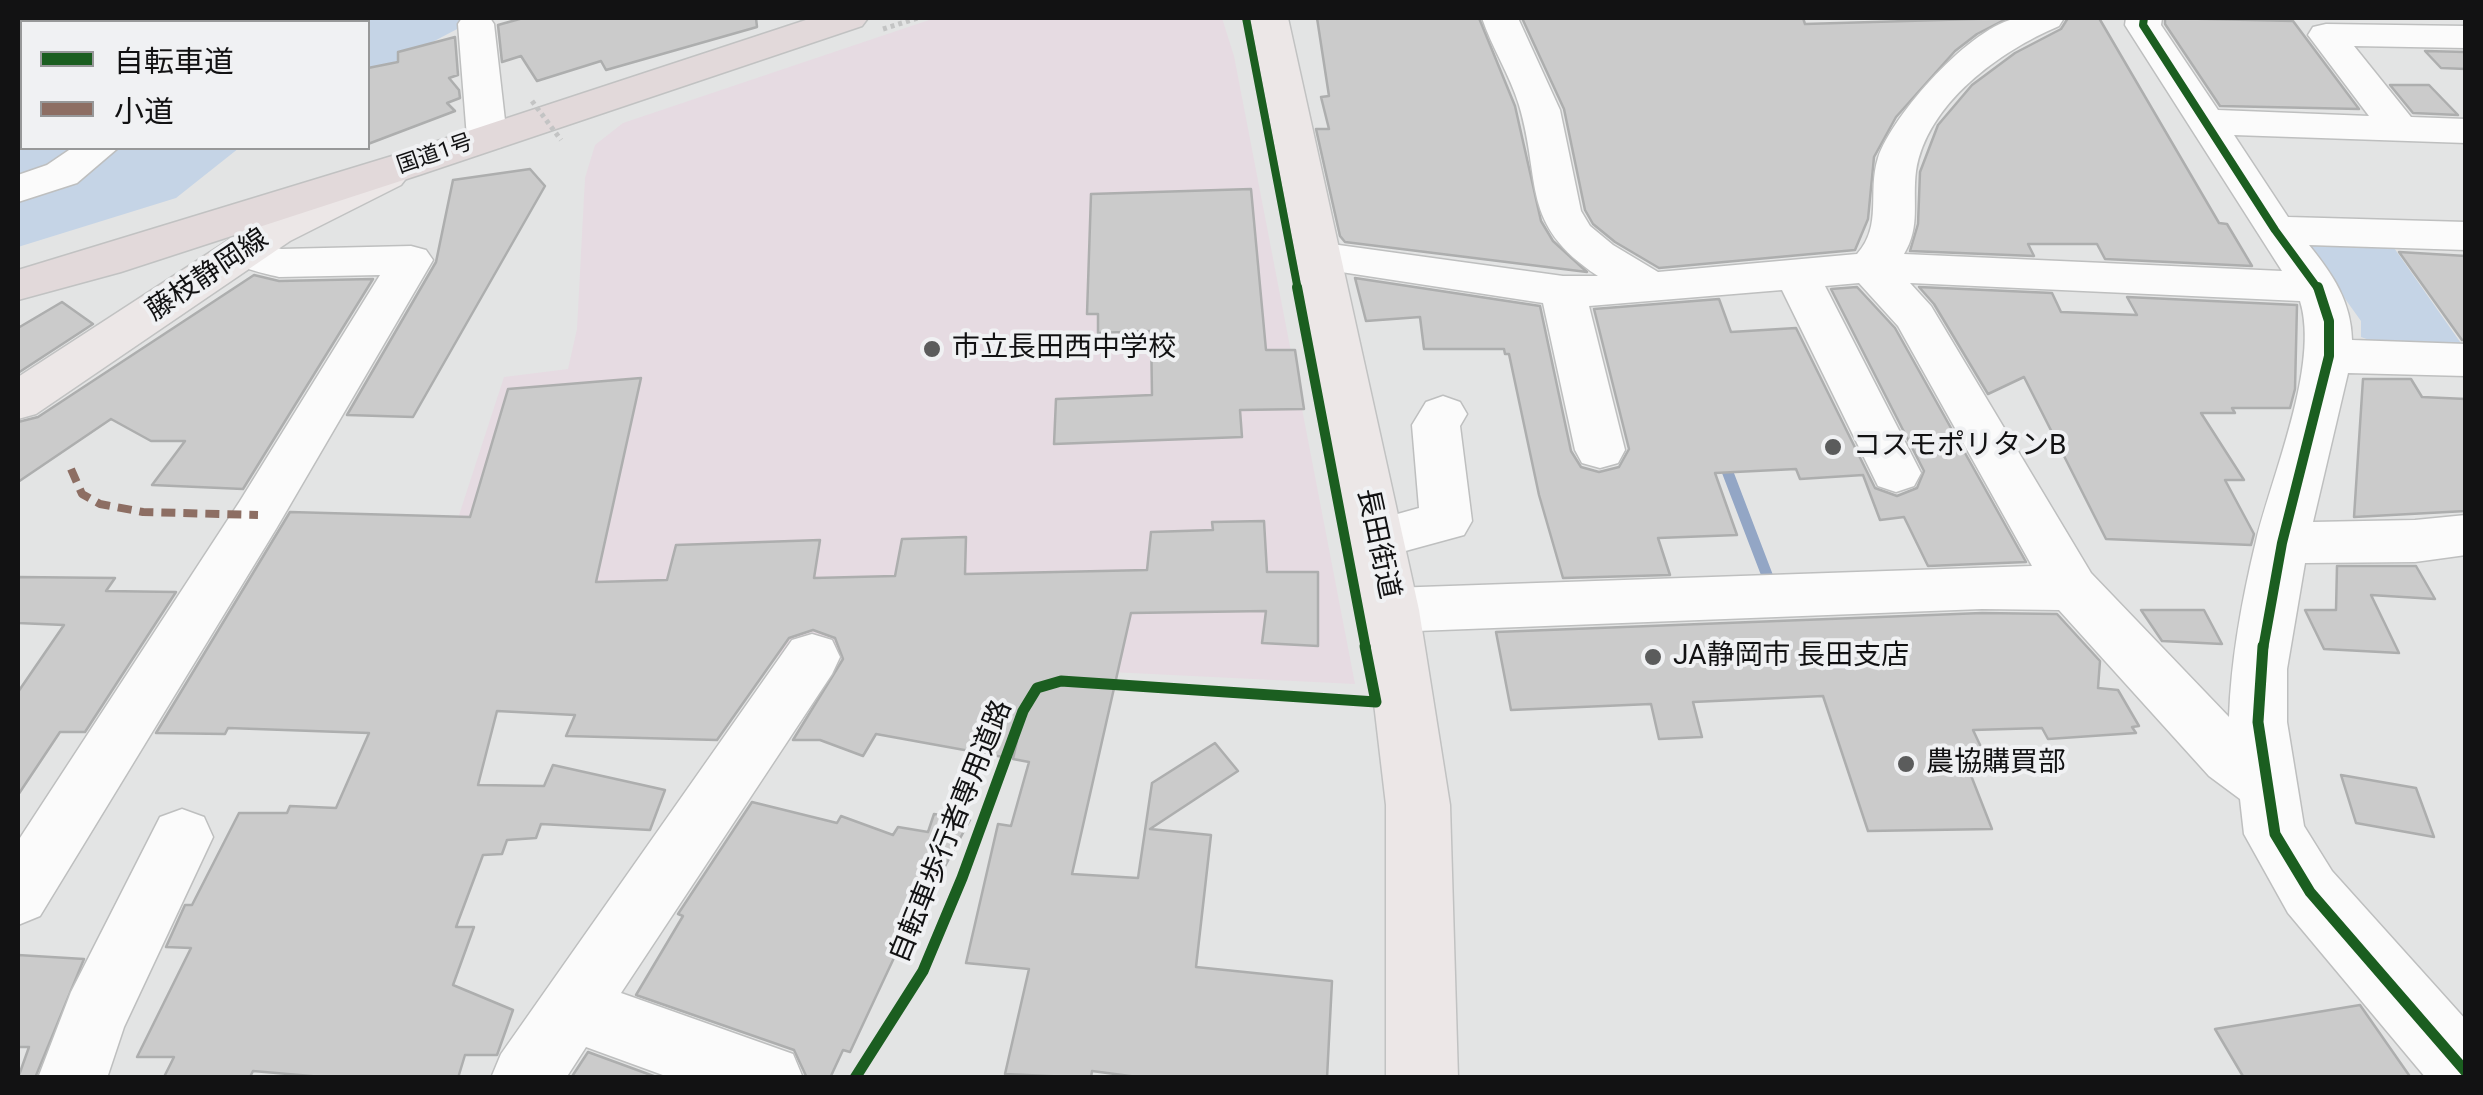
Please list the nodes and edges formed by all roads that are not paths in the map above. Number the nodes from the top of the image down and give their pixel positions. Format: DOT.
graph roads {
  1 [pos="1268,18"];
  2 [pos="1500,18"];
  3 [pos="2046,18"];
  4 [pos="2144,18"];
  5 [pos="476,24"];
  6 [pos="842,24"];
  7 [pos="2466,37"];
  8 [pos="2208,122"];
  9 [pos="2398,128"];
  10 [pos="2466,130"];
  11 [pos="487,138"];
  12 [pos="95,150"];
  13 [pos="407,165"];
  14 [pos="18,190"];
  15 [pos="2275,230"];
  16 [pos="2466,236"];
  17 [pos="243,251"];
  18 [pos="1317,256"];
  19 [pos="106,262"];
  20 [pos="1870,268"];
  21 [pos="1797,275"];
  22 [pos="18,285"];
  23 [pos="1648,286"];
  24 [pos="2318,287"];
  25 [pos="1562,291"];
  26 [pos="124,333"];
  27 [pos="2329,356"];
  28 [pos="2466,360"];
  29 [pos="18,402"];
  30 [pos="1443,414"];
  31 [pos="1600,450"];
  32 [pos="1896,474"];
  33 [pos="2466,534"];
  34 [pos="1376,539"];
  35 [pos="2282,543"];
  36 [pos="2072,588"];
  37 [pos="1391,610"];
  38 [pos="812,657"];
  39 [pos="2266,783"];
  40 [pos="182,837"];
  41 [pos="18,895"];
  42 [pos="572,1009"];
  43 [pos="2466,1072"];
  44 [pos="72,1078"];
  45 [pos="525,1078"];
  46 [pos="769,1078"];
  47 [pos="1422,1078"];
  1 -- 18 [label="main road, 長田街道"];
  2 -- 23 [label="street"];
  3 -- 20 [label="street"];
  4 -- 8 [label="street"];
  5 -- 11 [label="street"];
  6 -- 11 [label="highway, 国道1号"];
  7 -- 9 [label="street"];
  8 -- 9 [label="street"];
  8 -- 15 [label="street"];
  9 -- 10 [label="street"];
  11 -- 13 [label="highway, 国道1号"];
  12 -- 14 [label="street"];
  13 -- 17 [label="main road, 藤枝静岡線"];
  13 -- 19 [label="highway, 国道1号"];
  15 -- 16 [label="street"];
  15 -- 24 [label="street"];
  17 -- 26 [label="main road, 藤枝静岡線"];
  17 -- 41 [label="street"];
  18 -- 25 [label="street"];
  18 -- 34 [label="main road, 長田街道"];
  19 -- 22 [label="highway, 国道1号"];
  19 -- 26 [label="main road"];
  20 -- 21 [label="street"];
  20 -- 24 [label="street"];
  20 -- 36 [label="street"];
  21 -- 23 [label="street"];
  21 -- 32 [label="street"];
  23 -- 25 [label="street"];
  24 -- 27 [label="street"];
  25 -- 31 [label="street"];
  26 -- 29 [label="main road, 藤枝静岡線"];
  27 -- 28 [label="street"];
  27 -- 35 [label="street"];
  30 -- 34 [label="street"];
  33 -- 35 [label="street"];
  34 -- 37 [label="main road, 長田街道"];
  35 -- 39 [label="street"];
  36 -- 37 [label="street"];
  36 -- 39 [label="street"];
  37 -- 47 [label="main road, 長田街道"];
  38 -- 42 [label="street"];
  39 -- 43 [label="street"];
  40 -- 44 [label="street"];
  42 -- 45 [label="street"];
  42 -- 46 [label="street"];
}
